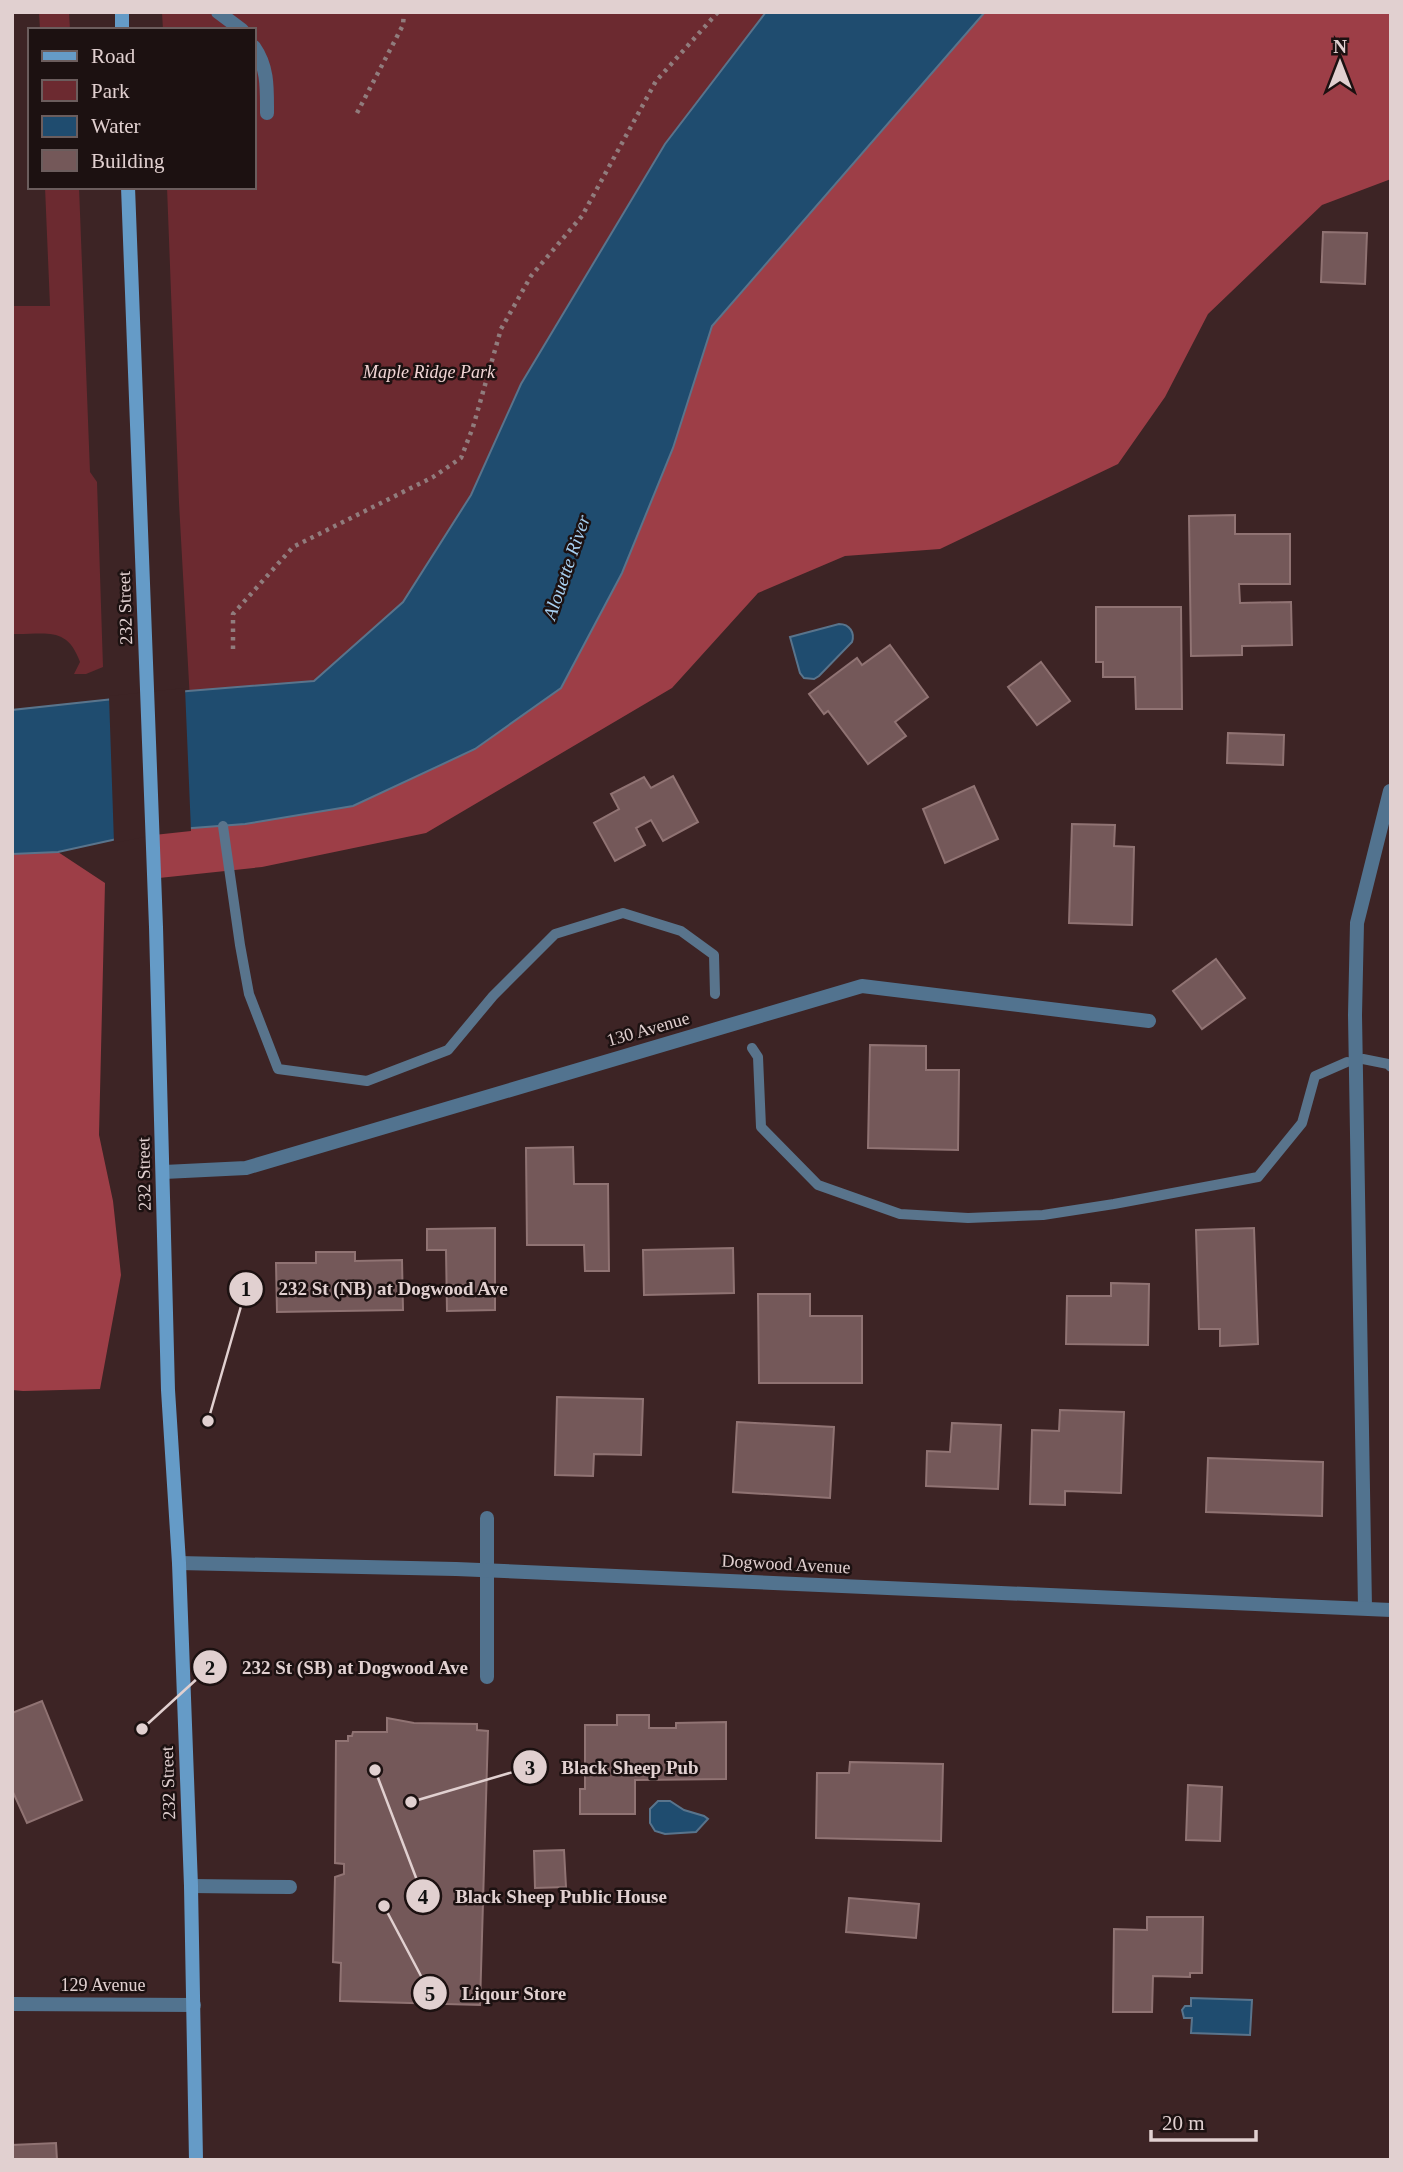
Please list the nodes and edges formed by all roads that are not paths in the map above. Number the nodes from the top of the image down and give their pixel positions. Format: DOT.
graph roads {
  1 [pos="218,12"];
  2 [pos="239,28"];
  3 [pos="256,50"];
  4 [pos="267,113"];
  5 [pos="128,189"];
  6 [pos="1390,791"];
  7 [pos="1149,1021"];
  8 [pos="164,1172"];
  9 [pos="486,1518"];
  10 [pos="179,1563"];
  11 [pos="486,1570"];
  12 [pos="1365,1608"];
  13 [pos="1391,1610"];
  14 [pos="486,1676"];
  15 [pos="191,1886"];
  16 [pos="290,1887"];
  17 [pos="12,2004"];
  18 [pos="194,2005"];
  19 [pos="196,2160"];
  1 -- 2 [label="street"];
  3 -- 4 [label="street"];
  5 -- 8 [label="main road, 232 Street"];
  6 -- 12 [label="street"];
  7 -- 8 [label="street, 130 Avenue"];
  8 -- 10 [label="main road, 232 Street"];
  9 -- 11 [label="street"];
  10 -- 11 [label="street, Dogwood Avenue"];
  10 -- 15 [label="main road, 232 Street"];
  11 -- 12 [label="street, Dogwood Avenue"];
  11 -- 14 [label="street"];
  12 -- 13 [label="street, Dogwood Avenue"];
  15 -- 16 [label="street"];
  15 -- 18 [label="main road, 232 Street"];
  17 -- 18 [label="street, 129 Avenue"];
  18 -- 19 [label="main road, 232 Street"];
}
